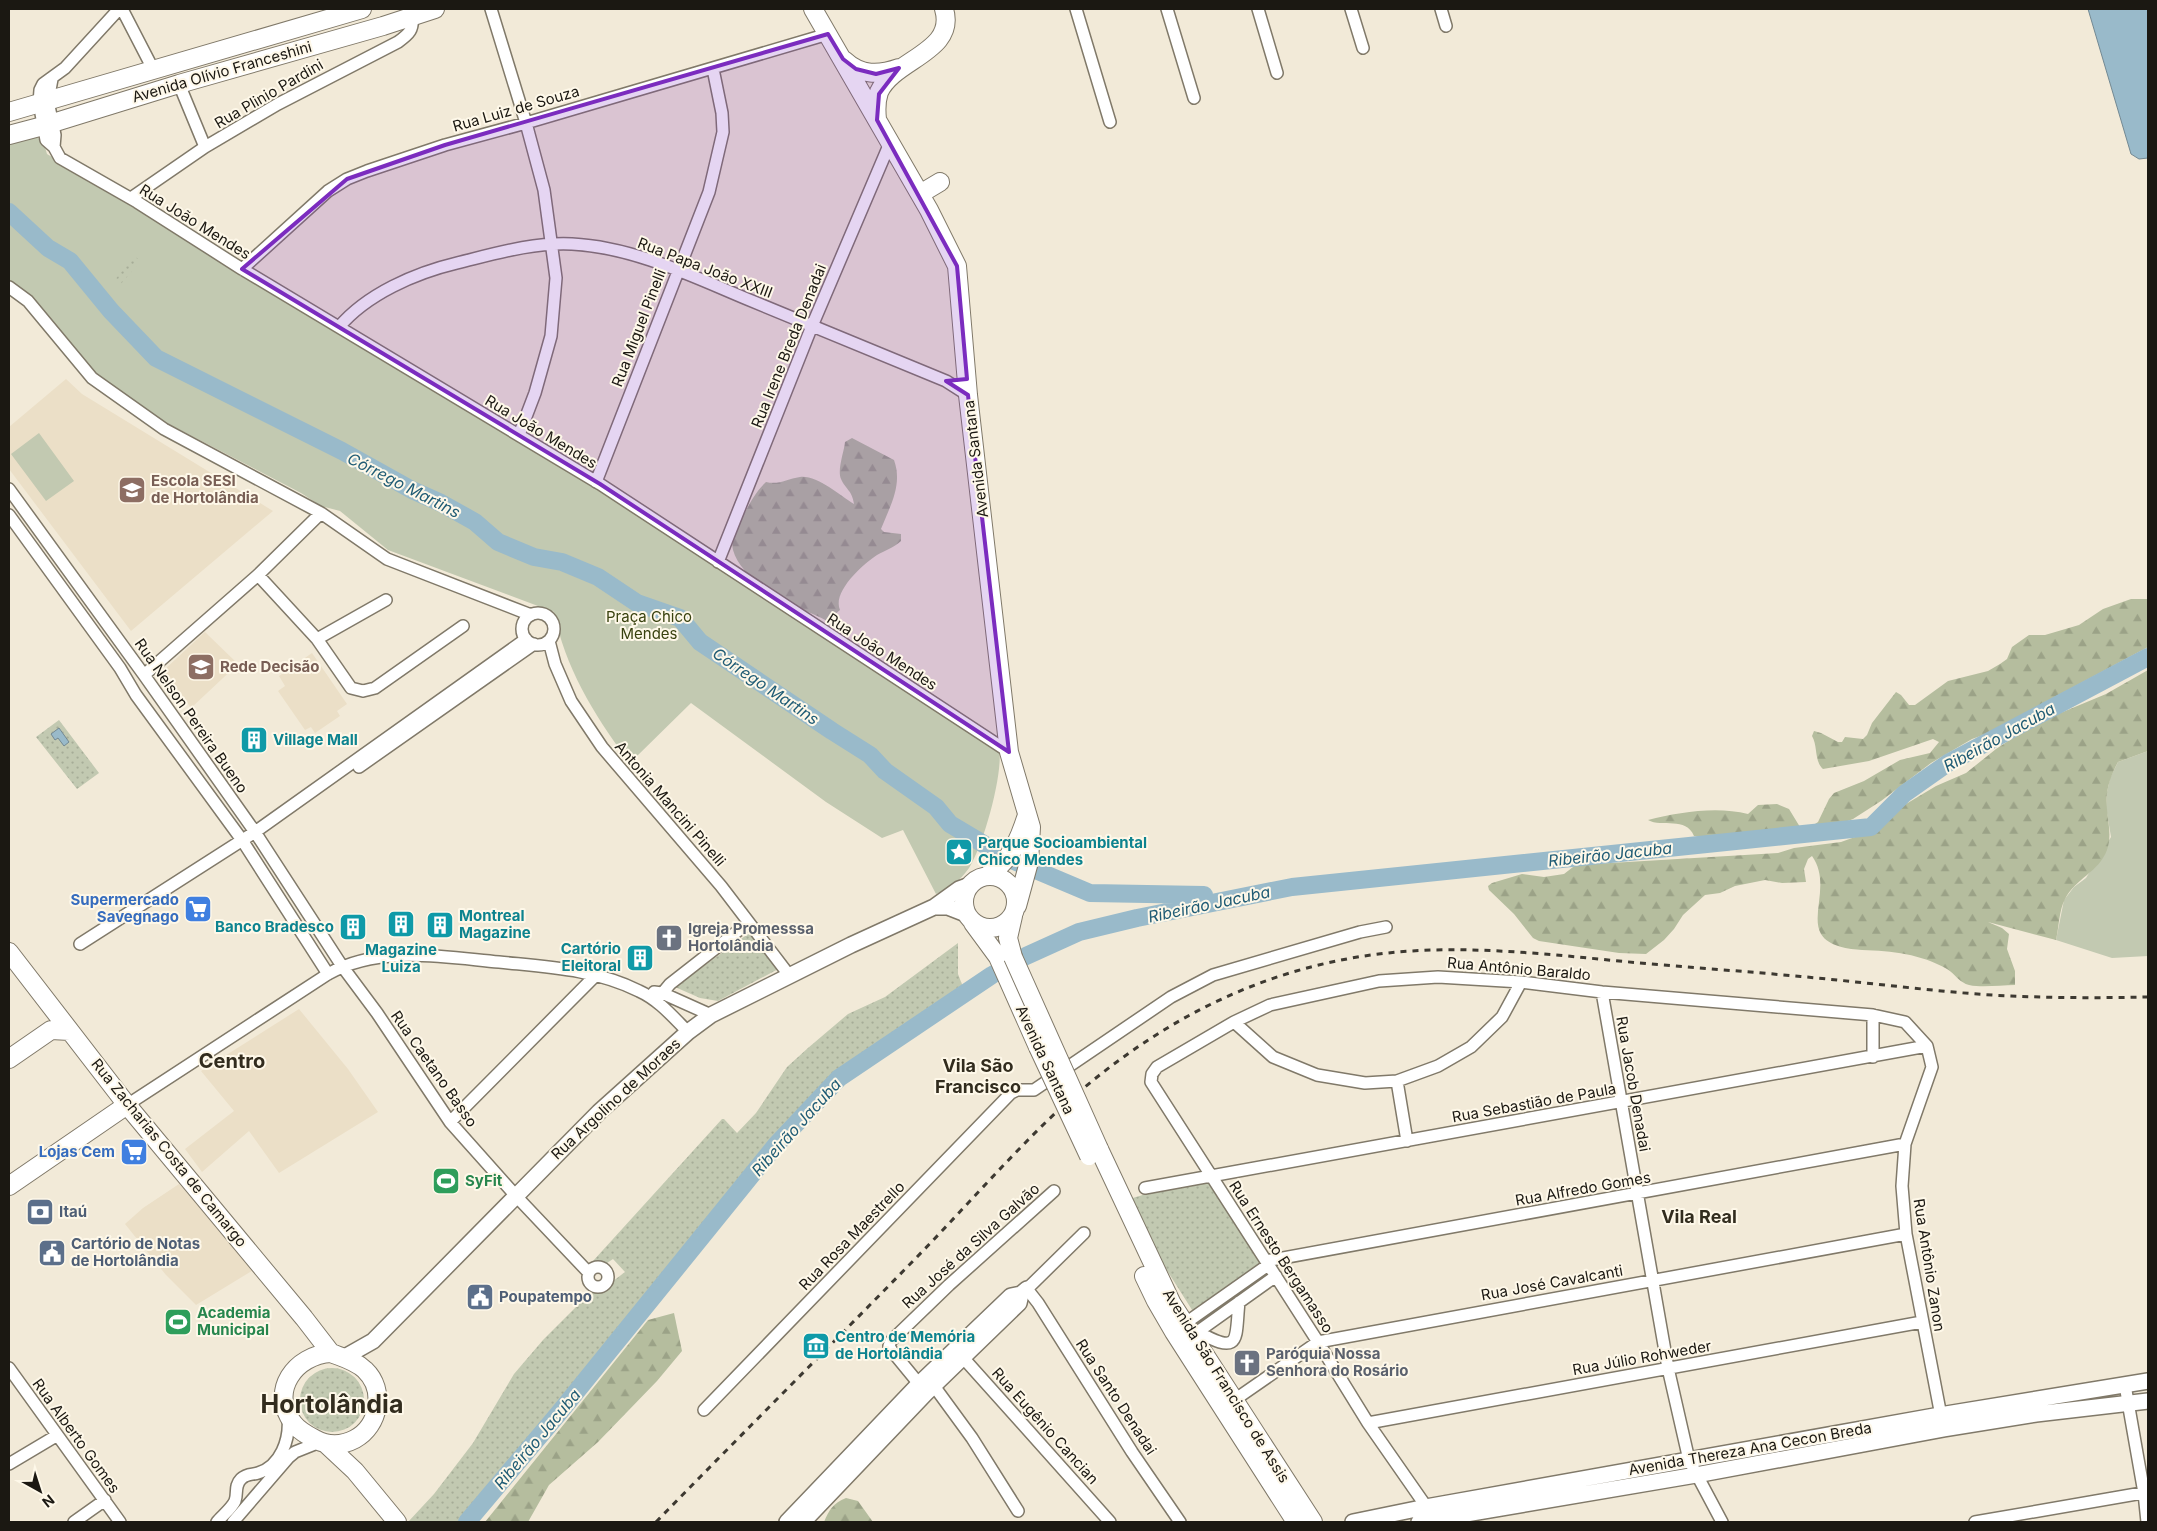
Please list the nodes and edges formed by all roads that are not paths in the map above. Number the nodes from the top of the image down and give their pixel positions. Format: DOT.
graph roads {
  1 [pos="121,9"];
  2 [pos="362,9"];
  3 [pos="434,9"];
  4 [pos="491,9"];
  5 [pos="813,9"];
  6 [pos="944,9"];
  7 [pos="1076,9"];
  8 [pos="1167,9"];
  9 [pos="1258,9"];
  10 [pos="1351,9"];
  11 [pos="1441,9"];
  12 [pos="412,15"];
  13 [pos="1446,26"];
  14 [pos="828,34"];
  15 [pos="1363,48"];
  16 [pos="838,52"];
  17 [pos="713,68"];
  18 [pos="899,68"];
  19 [pos="153,69"];
  20 [pos="1277,73"];
  21 [pos="179,84"];
  22 [pos="1194,98"];
  23 [pos="44,102"];
  24 [pos="9,112"];
  25 [pos="877,120"];
  26 [pos="1110,122"];
  27 [pos="526,123"];
  28 [pos="47,125"];
  29 [pos="9,135"];
  30 [pos="890,143"];
  31 [pos="205,148"];
  32 [pos="940,182"];
  33 [pos="920,194"];
  34 [pos="130,198"];
  35 [pos="551,244"];
  36 [pos="242,269"];
  37 [pos="677,270"];
  38 [pos="9,287"];
  39 [pos="812,326"];
  40 [pos="339,327"];
  41 [pos="967,387"];
  42 [pos="519,435"];
  43 [pos="596,482"];
  44 [pos="9,489"];
  45 [pos="321,513"];
  46 [pos="9,516"];
  47 [pos="718,562"];
  48 [pos="258,575"];
  49 [pos="386,600"];
  50 [pos="531,615"];
  51 [pos="463,626"];
  52 [pos="317,639"];
  53 [pos="549,640"];
  54 [pos="530,642"];
  55 [pos="144,675"];
  56 [pos="1009,752"];
  57 [pos="1027,815"];
  58 [pos="257,835"];
  59 [pos="242,840"];
  60 [pos="988,875"];
  61 [pos="970,885"];
  62 [pos="934,907"];
  63 [pos="1015,911"];
  64 [pos="970,918"];
  65 [pos="748,923"];
  66 [pos="1386,927"];
  67 [pos="80,944"];
  68 [pos="9,952"];
  69 [pos="1007,960"];
  70 [pos="342,966"];
  71 [pos="328,974"];
  72 [pos="596,975"];
  73 [pos="789,975"];
  74 [pos="1521,982"];
  75 [pos="1602,992"];
  76 [pos="659,997"];
  77 [pos="51,1006"];
  78 [pos="711,1015"];
  79 [pos="1873,1015"];
  80 [pos="1234,1022"];
  81 [pos="51,1030"];
  82 [pos="70,1031"];
  83 [pos="688,1032"];
  84 [pos="1927,1046"];
  85 [pos="1873,1056"];
  86 [pos="9,1059"];
  87 [pos="1397,1081"];
  88 [pos="1150,1082"];
  89 [pos="1620,1102"];
  90 [pos="127,1105"];
  91 [pos="450,1122"];
  92 [pos="1407,1141"];
  93 [pos="1905,1144"];
  94 [pos="1211,1176"];
  95 [pos="9,1186"];
  96 [pos="1145,1188"];
  97 [pos="1054,1191"];
  98 [pos="1637,1194"];
  99 [pos="516,1196"];
  100 [pos="1115,1198"];
  101 [pos="1084,1233"];
  102 [pos="1906,1234"];
  103 [pos="1267,1263"];
  104 [pos="589,1274"];
  105 [pos="1276,1276"];
  106 [pos="1654,1279"];
  107 [pos="1024,1291"];
  108 [pos="1239,1302"];
  109 [pos="1922,1322"];
  110 [pos="1186,1333"];
  111 [pos="1318,1342"];
  112 [pos="371,1343"];
  113 [pos="960,1354"];
  114 [pos="337,1355"];
  115 [pos="9,1368"];
  116 [pos="1668,1368"];
  117 [pos="2148,1381"];
  118 [pos="375,1384"];
  119 [pos="2125,1385"];
  120 [pos="926,1388"];
  121 [pos="2148,1401"];
  122 [pos="1228,1404"];
  123 [pos="2128,1404"];
  124 [pos="704,1410"];
  125 [pos="288,1414"];
  126 [pos="1942,1422"];
  127 [pos="1368,1423"];
  128 [pos="56,1436"];
  129 [pos="360,1436"];
  130 [pos="322,1442"];
  131 [pos="1689,1460"];
  132 [pos="9,1464"];
  133 [pos="355,1471"];
  134 [pos="257,1474"];
  135 [pos="1696,1474"];
  136 [pos="266,1485"];
  137 [pos="2146,1492"];
  138 [pos="105,1500"];
  139 [pos="240,1504"];
  140 [pos="1018,1511"];
  141 [pos="1433,1516"];
  142 [pos="74,1522"];
  143 [pos="120,1522"];
  144 [pos="217,1522"];
  145 [pos="232,1522"];
  146 [pos="397,1522"];
  147 [pos="787,1522"];
  148 [pos="805,1522"];
  149 [pos="1110,1522"];
  150 [pos="1180,1522"];
  151 [pos="1296,1522"];
  152 [pos="1312,1522"];
  153 [pos="1353,1522"];
  154 [pos="1419,1522"];
  155 [pos="1722,1522"];
  156 [pos="1974,1522"];
  157 [pos="2147,1522"];
  1 -- 19 [label="street"];
  1 -- 23 [label="street"];
  2 -- 19 [label="main road, Avenida Olívio Franceshini"];
  3 -- 12 [label="main road, Avenida Olívio Franceshini"];
  4 -- 27 [label="street"];
  5 -- 14 [label="main road, Avenida Santana"];
  6 -- 18 [label="main road, Avenida Santana"];
  7 -- 26 [label="street"];
  8 -- 22 [label="street"];
  9 -- 20 [label="street"];
  10 -- 15 [label="street"];
  11 -- 13 [label="street"];
  12 -- 21 [label="main road, Avenida Olívio Franceshini"];
  12 -- 31 [label="street, Rua Plinio Pardini"];
  14 -- 16 [label="main road, Avenida Santana"];
  14 -- 17 [label="street, Rua Luiz de Souza"];
  16 -- 18 [label="main road, Avenida Santana"];
  16 -- 25 [label="main road, Avenida Santana"];
  17 -- 27 [label="street, Rua Luiz de Souza"];
  17 -- 37 [label="street, Rua Miguel Pinelli"];
  18 -- 25 [label="main road, Avenida Santana"];
  19 -- 23 [label="main road, Avenida Olívio Franceshini"];
  21 -- 28 [label="main road, Avenida Olívio Franceshini"];
  21 -- 31 [label="street"];
  23 -- 24 [label="main road, Avenida Olívio Franceshini"];
  23 -- 28 [label="street, Rua João Mendes"];
  25 -- 30 [label="main road, Avenida Santana"];
  27 -- 35 [label="street"];
  27 -- 36 [label="street, Rua Luiz de Souza"];
  28 -- 29 [label="main road, Avenida Olívio Franceshini"];
  28 -- 34 [label="street, Rua João Mendes"];
  30 -- 33 [label="main road, Avenida Santana"];
  30 -- 39 [label="street, Rua Irene Breda Denadai"];
  31 -- 34 [label="street, Rua Plinio Pardini"];
  32 -- 33 [label="main road"];
  33 -- 41 [label="main road, Avenida Santana"];
  34 -- 36 [label="street, Rua João Mendes"];
  35 -- 37 [label="street, Rua Papa João XXIII"];
  35 -- 40 [label="street, Rua Papa João XXIII"];
  35 -- 42 [label="street"];
  36 -- 40 [label="street, Rua João Mendes"];
  37 -- 39 [label="street, Rua Papa João XXIII"];
  37 -- 43 [label="street, Rua Miguel Pinelli"];
  38 -- 45 [label="street"];
  39 -- 41 [label="street, Rua Papa João XXIII"];
  39 -- 47 [label="street, Rua Irene Breda Denadai"];
  40 -- 42 [label="street, Rua João Mendes"];
  41 -- 56 [label="main road, Avenida Santana"];
  42 -- 43 [label="street, Rua João Mendes"];
  43 -- 47 [label="street, Rua João Mendes"];
  44 -- 55 [label="street, Rua Nelson Pereira Bueno"];
  45 -- 48 [label="street"];
  45 -- 50 [label="street"];
  46 -- 59 [label="street, Rua Nelson Pereira Bueno"];
  47 -- 56 [label="street, Rua João Mendes"];
  48 -- 52 [label="street"];
  48 -- 55 [label="street"];
  49 -- 52 [label="street"];
  50 -- 53 [label="street"];
  50 -- 54 [label="street"];
  51 -- 52 [label="street"];
  53 -- 54 [label="street"];
  53 -- 65 [label="street, Antonia Mancini Pinelli"];
  54 -- 58 [label="street"];
  55 -- 58 [label="street, Rua Nelson Pereira Bueno"];
  56 -- 57 [label="main road, Avenida Santana"];
  57 -- 60 [label="main road"];
  57 -- 63 [label="main road, Avenida Santana"];
  58 -- 59 [label="street"];
  58 -- 70 [label="street, Rua Nelson Pereira Bueno"];
  59 -- 67 [label="street"];
  59 -- 71 [label="street, Rua Nelson Pereira Bueno"];
  60 -- 61 [label="main road"];
  60 -- 63 [label="main road, Avenida Santana"];
  61 -- 62 [label="main road, Rua Argolino de Moraes"];
  61 -- 64 [label="main road"];
  62 -- 64 [label="main road, Rua Argolino de Moraes"];
  62 -- 73 [label="main road, Rua Argolino de Moraes"];
  63 -- 64 [label="main road"];
  63 -- 69 [label="main road, Avenida Santana"];
  64 -- 69 [label="main road, Avenida Santana"];
  65 -- 73 [label="street, Antonia Mancini Pinelli"];
  65 -- 76 [label="street"];
  66 -- 124 [label="street, Rua Rosa Maestrello"];
  68 -- 77 [label="main road, Rua Zacharias Costa de Camargo"];
  69 -- 100 [label="main road, Avenida Santana, bridge"];
  70 -- 71 [label="street"];
  70 -- 72 [label="street"];
  70 -- 91 [label="street, Rua Caetano Basso"];
  71 -- 90 [label="street"];
  72 -- 76 [label="street"];
  72 -- 91 [label="street"];
  73 -- 78 [label="main road, Rua Argolino de Moraes"];
  74 -- 75 [label="street, Rua Antônio Baraldo"];
  74 -- 80 [label="street, Rua Antônio Baraldo"];
  74 -- 87 [label="street"];
  75 -- 79 [label="street, Rua Antônio Baraldo"];
  75 -- 89 [label="street, Rua Jacob Denadai"];
  76 -- 78 [label="street"];
  76 -- 83 [label="street"];
  77 -- 81 [label="main road"];
  77 -- 82 [label="main road, Rua Zacharias Costa de Camargo"];
  78 -- 83 [label="main road, Rua Argolino de Moraes"];
  79 -- 84 [label="street, Rua Antônio Baraldo"];
  79 -- 85 [label="street"];
  80 -- 87 [label="street"];
  80 -- 88 [label="street, Rua Antônio Baraldo"];
  81 -- 82 [label="main road"];
  81 -- 86 [label="main road"];
  82 -- 90 [label="main road, Rua Zacharias Costa de Camargo"];
  83 -- 99 [label="main road, Rua Argolino de Moraes"];
  84 -- 85 [label="street, Rua Sebastião de Paula"];
  84 -- 93 [label="street, Rua Antônio Zanon"];
  85 -- 89 [label="street, Rua Sebastião de Paula"];
  87 -- 92 [label="street"];
  88 -- 94 [label="street, Rua Ernesto Bergamasso"];
  89 -- 92 [label="street, Rua Sebastião de Paula"];
  89 -- 98 [label="street, Rua Jacob Denadai"];
  90 -- 95 [label="main road"];
  90 -- 114 [label="main road, Rua Zacharias Costa de Camargo"];
  91 -- 99 [label="street, Rua Caetano Basso"];
  92 -- 94 [label="street, Rua Sebastião de Paula"];
  93 -- 98 [label="street, Rua Alfredo Gomes"];
  93 -- 102 [label="street, Rua Antônio Zanon"];
  94 -- 96 [label="street, Rua Sebastião de Paula"];
  94 -- 103 [label="street, Rua Ernesto Bergamasso"];
  97 -- 120 [label="street, Rua José da Silva Galvão"];
  98 -- 103 [label="street, Rua Alfredo Gomes"];
  98 -- 106 [label="street, Rua Jacob Denadai"];
  99 -- 104 [label="street, Rua Caetano Basso"];
  99 -- 112 [label="main road, Rua Argolino de Moraes"];
  100 -- 110 [label="main road, Avenida São Francisco de Assis"];
  101 -- 107 [label="street"];
  102 -- 106 [label="street, Rua José Cavalcanti"];
  102 -- 109 [label="street, Rua Antônio Zanon"];
  103 -- 105 [label="street, Rua Ernesto Bergamasso"];
  103 -- 110 [label="street"];
  105 -- 108 [label="street"];
  105 -- 111 [label="street, Rua Ernesto Bergamasso"];
  106 -- 111 [label="street, Rua José Cavalcanti"];
  106 -- 116 [label="street, Rua Jacob Denadai"];
  107 -- 113 [label="main road"];
  107 -- 150 [label="street, Rua Santo Denadai"];
  108 -- 110 [label="street"];
  108 -- 110 [label="street"];
  109 -- 116 [label="street, Rua Júlio Rohweder"];
  109 -- 126 [label="street, Rua Antônio Zanon"];
  110 -- 122 [label="main road, Avenida São Francisco de Assis"];
  111 -- 122 [label="street, Rua José Cavalcanti"];
  111 -- 127 [label="street, Rua Ernesto Bergamasso"];
  112 -- 114 [label="main road, Rua Argolino de Moraes"];
  112 -- 118 [label="main road"];
  113 -- 120 [label="main road"];
  113 -- 149 [label="street, Rua Eugênio Cancian"];
  114 -- 118 [label="main road"];
  114 -- 125 [label="main road"];
  115 -- 128 [label="street, Rua Alberto Gomes"];
  116 -- 127 [label="street, Rua Júlio Rohweder"];
  116 -- 131 [label="street, Rua Jacob Denadai"];
  117 -- 119 [label="main road, Avenida Thereza Ana Cecon Breda"];
  118 -- 129 [label="main road"];
  119 -- 123 [label="street"];
  119 -- 126 [label="main road, Avenida Thereza Ana Cecon Breda"];
  120 -- 140 [label="street"];
  120 -- 147 [label="main road"];
  120 -- 148 [label="main road"];
  121 -- 123 [label="main road, Avenida Thereza Ana Cecon Breda"];
  122 -- 151 [label="main road, Avenida São Francisco de Assis"];
  122 -- 152 [label="main road, Avenida São Francisco de Assis"];
  123 -- 126 [label="main road, Avenida Thereza Ana Cecon Breda"];
  123 -- 137 [label="street"];
  125 -- 130 [label="main road"];
  125 -- 134 [label="street"];
  126 -- 131 [label="main road, Avenida Thereza Ana Cecon Breda"];
  126 -- 135 [label="main road, Avenida Thereza Ana Cecon Breda"];
  127 -- 141 [label="street, Rua Ernesto Bergamasso"];
  128 -- 132 [label="street"];
  128 -- 138 [label="street, Rua Alberto Gomes"];
  129 -- 130 [label="main road"];
  129 -- 133 [label="main road"];
  130 -- 133 [label="main road"];
  130 -- 136 [label="street"];
  131 -- 135 [label="street, Rua Jacob Denadai"];
  131 -- 141 [label="main road, Avenida Thereza Ana Cecon Breda"];
  133 -- 146 [label="main road"];
  134 -- 136 [label="street"];
  134 -- 139 [label="street"];
  135 -- 141 [label="main road, Avenida Thereza Ana Cecon Breda"];
  135 -- 155 [label="street, Rua Jacob Denadai"];
  136 -- 139 [label="street"];
  137 -- 156 [label="street"];
  137 -- 157 [label="street"];
  138 -- 142 [label="street"];
  138 -- 143 [label="street, Rua Alberto Gomes"];
  139 -- 144 [label="street"];
  139 -- 145 [label="street"];
  141 -- 153 [label="main road, Avenida Thereza Ana Cecon Breda"];
  141 -- 154 [label="main road, Avenida Thereza Ana Cecon Breda"];
}
